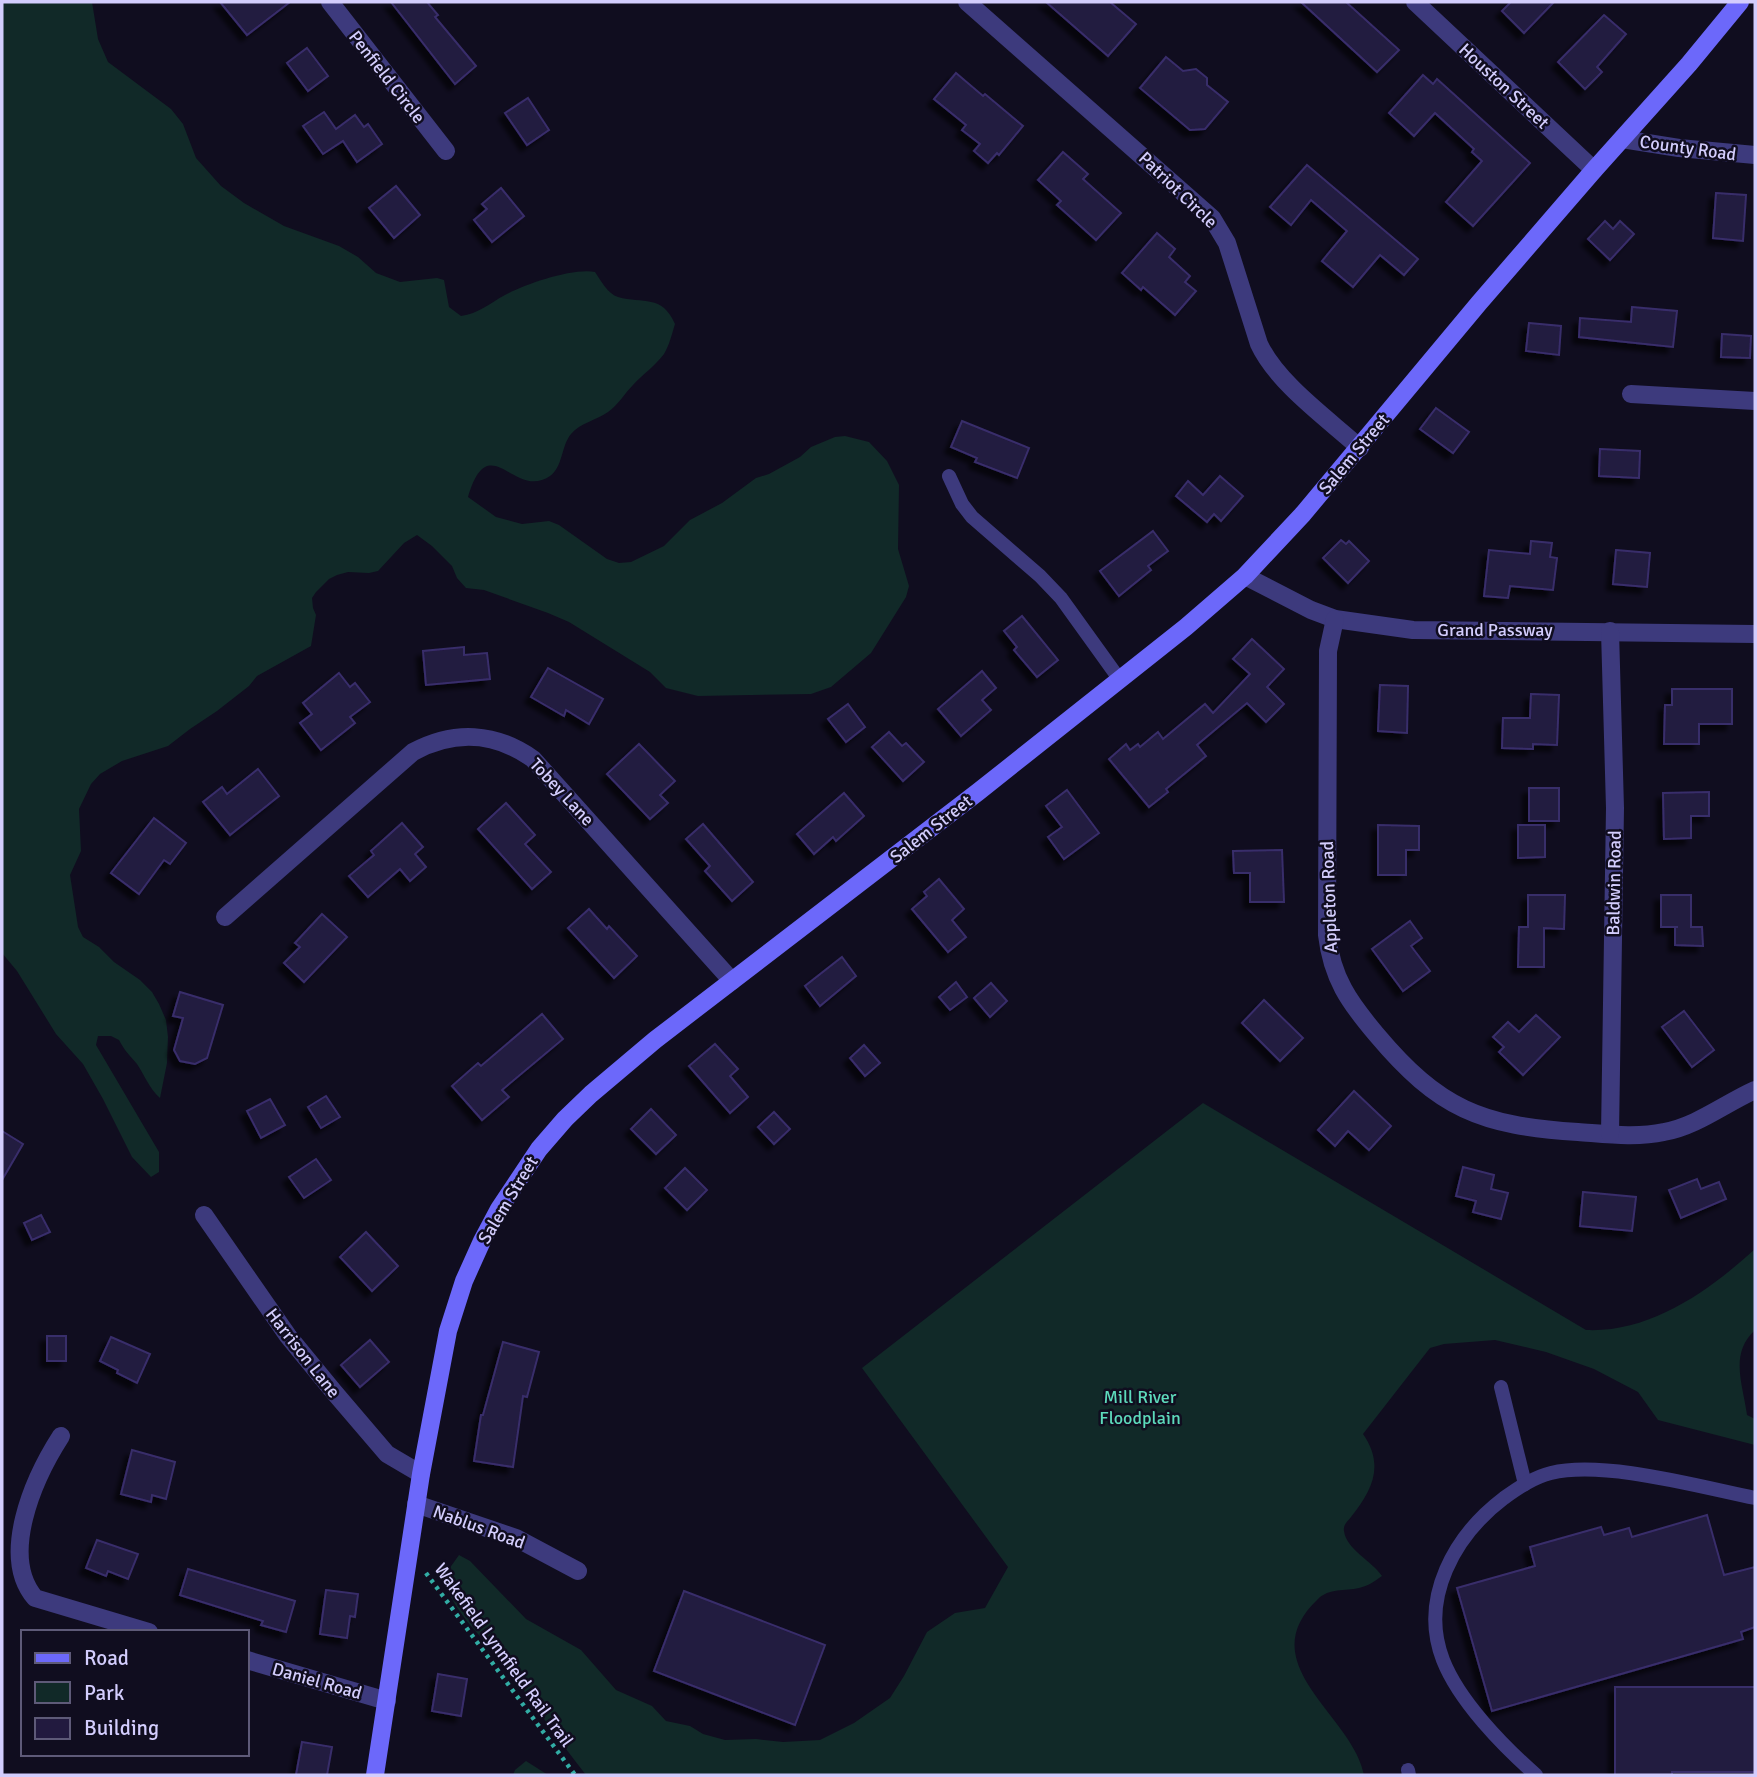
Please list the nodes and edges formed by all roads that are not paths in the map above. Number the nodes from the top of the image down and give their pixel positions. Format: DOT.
graph roads {
  1 [pos="330,2"];
  2 [pos="967,2"];
  3 [pos="1415,2"];
  4 [pos="1740,2"];
  5 [pos="1622,139"];
  6 [pos="446,151"];
  7 [pos="1755,155"];
  8 [pos="1594,170"];
  9 [pos="1630,394"];
  10 [pos="1755,401"];
  11 [pos="1360,448"];
  12 [pos="949,476"];
  13 [pos="1245,576"];
  14 [pos="1335,619"];
  15 [pos="1610,631"];
  16 [pos="1755,634"];
  17 [pos="1120,680"];
  18 [pos="225,917"];
  19 [pos="732,981"];
  20 [pos="1755,1090"];
  21 [pos="1610,1135"];
  22 [pos="204,1215"];
  23 [pos="1501,1387"];
  24 [pos="61,1436"];
  25 [pos="421,1474"];
  26 [pos="1525,1484"];
  27 [pos="1755,1498"];
  28 [pos="416,1504"];
  29 [pos="4,1530"];
  30 [pos="3,1557"];
  31 [pos="578,1571"];
  32 [pos="142,1630"];
  33 [pos="248,1660"];
  34 [pos="387,1701"];
  35 [pos="376,1775"];
  36 [pos="1536,1775"];
  1 -- 6 [label="street, Penfield Circle"];
  2 -- 11 [label="street, Patriot Circle"];
  3 -- 8 [label="street, Houston Street"];
  4 -- 5 [label="main road, Salem Street"];
  5 -- 7 [label="street, County Road"];
  5 -- 8 [label="main road, Salem Street"];
  8 -- 11 [label="main road, Salem Street"];
  9 -- 10 [label="street"];
  11 -- 13 [label="main road, Salem Street"];
  12 -- 17 [label="lane"];
  13 -- 14 [label="street, Grand Passway"];
  13 -- 17 [label="main road, Salem Street"];
  14 -- 15 [label="street, Grand Passway"];
  14 -- 21 [label="street, Appleton Road"];
  15 -- 16 [label="street, Grand Passway"];
  15 -- 21 [label="street, Baldwin Road"];
  17 -- 19 [label="main road, Salem Street"];
  18 -- 19 [label="street, Tobey Lane"];
  19 -- 25 [label="main road, Salem Street"];
  20 -- 21 [label="street, Appleton Road"];
  22 -- 25 [label="street, Harrison Lane"];
  23 -- 26 [label="lane"];
  24 -- 29 [label="street"];
  25 -- 28 [label="main road, Salem Street"];
  26 -- 27 [label="lane"];
  26 -- 36 [label="lane"];
  28 -- 31 [label="street, Nablus Road"];
  28 -- 34 [label="main road, Salem Street"];
  30 -- 32 [label="street"];
  33 -- 34 [label="street, Daniel Road"];
  34 -- 35 [label="main road, Salem Street"];
}
